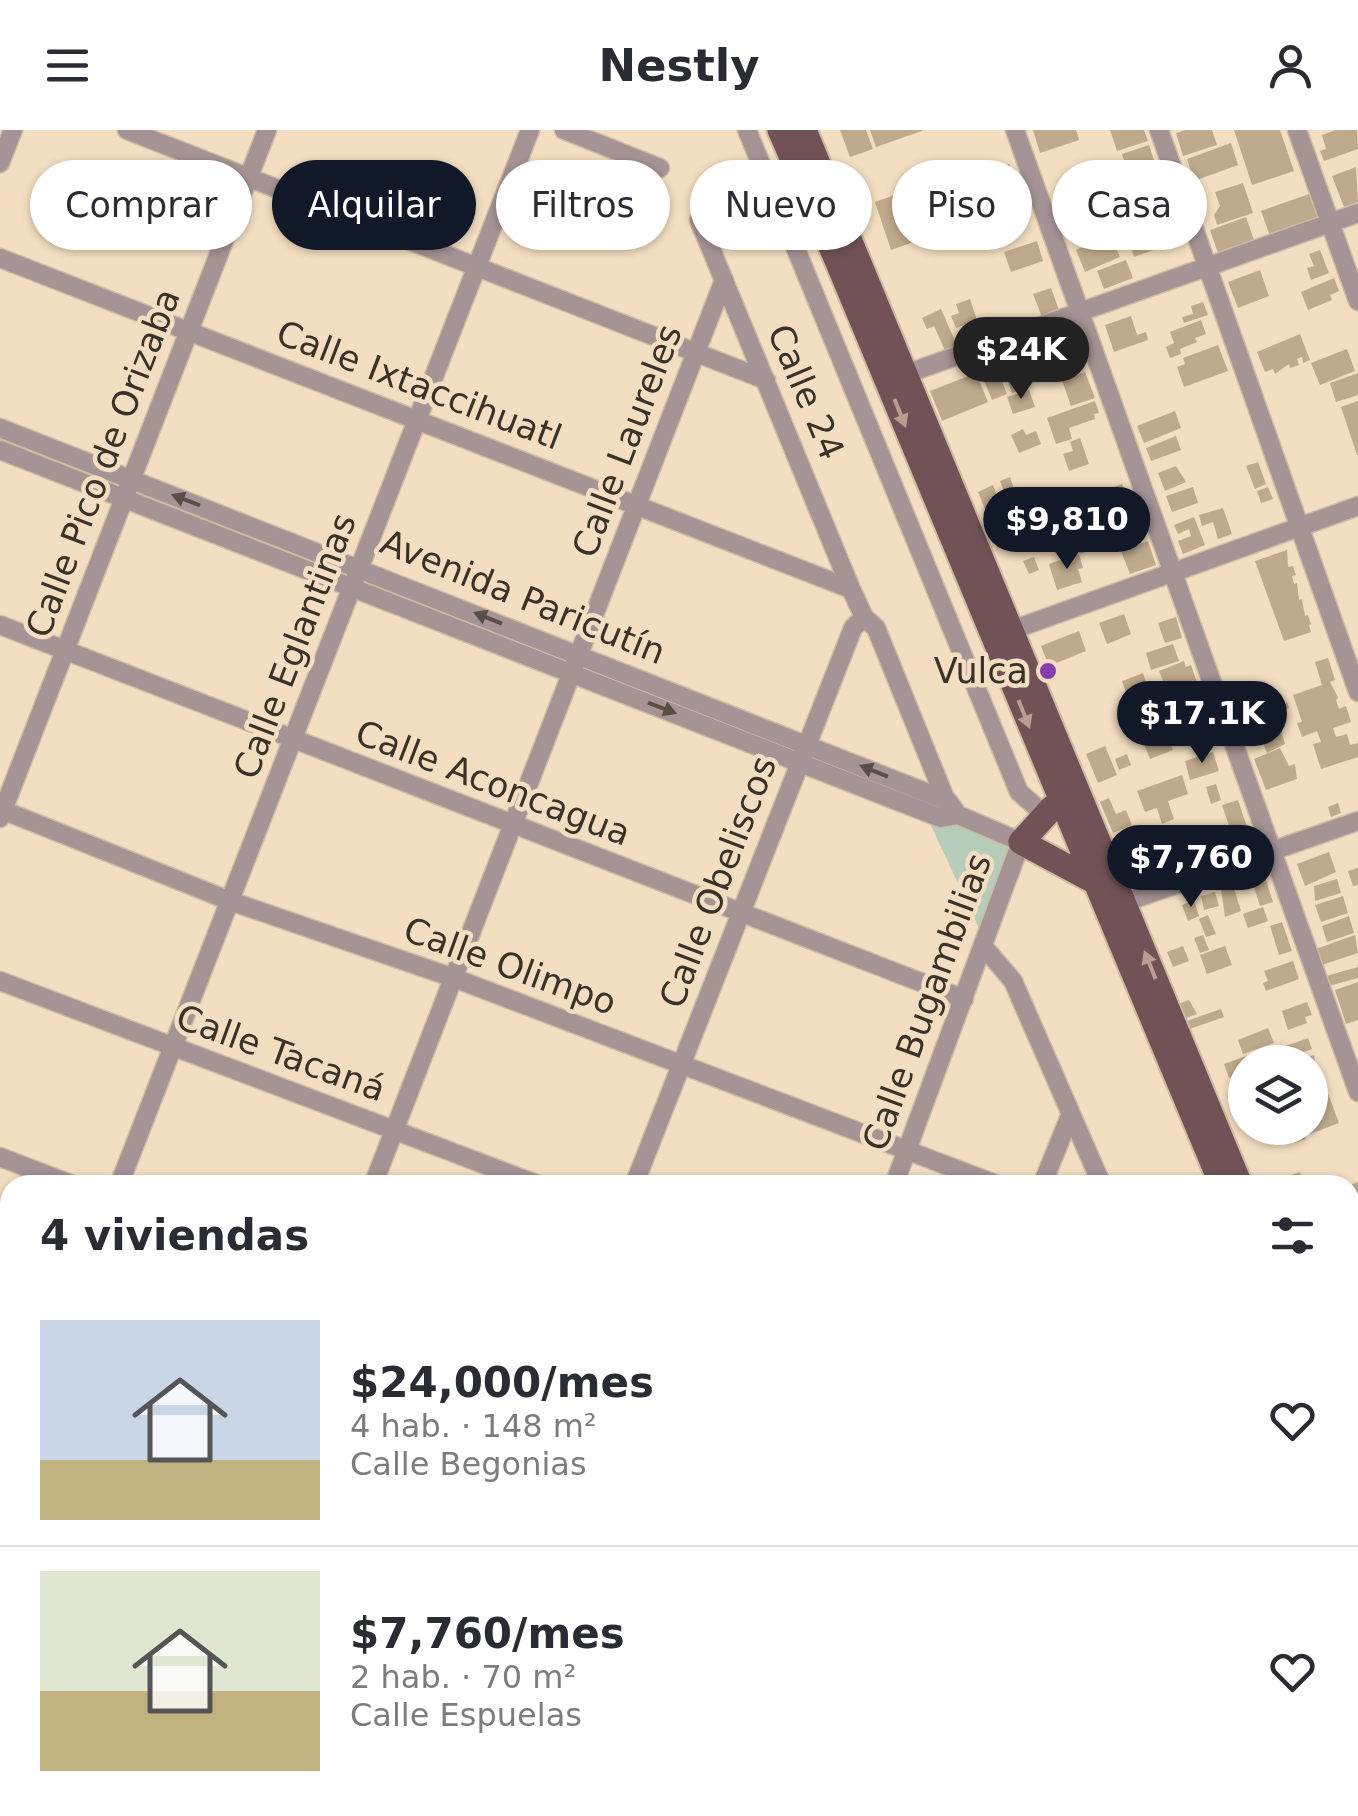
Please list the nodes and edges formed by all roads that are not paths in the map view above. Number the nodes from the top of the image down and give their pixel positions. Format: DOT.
graph roads {
  1 [pos="13,130"];
  2 [pos="127,130"];
  3 [pos="267,130"];
  4 [pos="530,130"];
  5 [pos="564,130"];
  6 [pos="748,130"];
  7 [pos="780,130"];
  8 [pos="804,130"];
  9 [pos="1015,130"];
  10 [pos="1159,130"];
  11 [pos="1297,130"];
  12 [pos="203,160"];
  13 [pos="640,160"];
  14 [pos="0,164"];
  15 [pos="252,168"];
  16 [pos="252,180"];
  17 [pos="1358,213"];
  18 [pos="1330,223"];
  19 [pos="220,250"];
  20 [pos="712,250"];
  21 [pos="0,258"];
  22 [pos="477,267"];
  23 [pos="1207,267"];
  24 [pos="724,280"];
  25 [pos="1358,302"];
  26 [pos="1080,312"];
  27 [pos="189,331"];
  28 [pos="696,352"];
  29 [pos="906,374"];
  30 [pos="766,380"];
  31 [pos="417,420"];
  32 [pos="0,428"];
  33 [pos="0,450"];
  34 [pos="132,479"];
  35 [pos="124,498"];
  36 [pos="637,504"];
  37 [pos="1358,506"];
  38 [pos="1300,527"];
  39 [pos="360,567"];
  40 [pos="1174,572"];
  41 [pos="353,586"];
  42 [pos="851,589"];
  43 [pos="862,612"];
  44 [pos="0,625"];
  45 [pos="1012,630"];
  46 [pos="65,650"];
  47 [pos="575,663"];
  48 [pos="1358,692"];
  49 [pos="293,740"];
  50 [pos="803,753"];
  51 [pos="1057,796"];
  52 [pos="949,811"];
  53 [pos="1,813"];
  54 [pos="1358,821"];
  55 [pos="512,826"];
  56 [pos="1085,833"];
  57 [pos="1021,842"];
  58 [pos="1273,851"];
  59 [pos="1092,880"];
  60 [pos="230,900"];
  61 [pos="1115,906"];
  62 [pos="740,914"];
  63 [pos="983,946"];
  64 [pos="454,978"];
  65 [pos="0,980"];
  66 [pos="964,999"];
  67 [pos="173,1048"];
  68 [pos="682,1064"];
  69 [pos="1358,1092"];
  70 [pos="1070,1116"];
  71 [pos="394,1130"];
  72 [pos="908,1151"];
  73 [pos="0,1157"];
  74 [pos="47,1175"];
  75 [pos="124,1175"];
  76 [pos="377,1175"];
  77 [pos="513,1175"];
  78 [pos="638,1175"];
  79 [pos="898,1175"];
  80 [pos="972,1175"];
  81 [pos="1046,1175"];
  82 [pos="1097,1175"];
  83 [pos="1218,1175"];
  84 [pos="1236,1175"];
  1 -- 14 [label="street"];
  2 -- 12 [label="street"];
  3 -- 15 [label="street, Calle Pico de Orizaba"];
  4 -- 22 [label="street, Calle Eglantinas"];
  5 -- 13 [label="street"];
  6 -- 51 [label="street"];
  7 -- 51 [label="main road, one-way"];
  8 -- 29 [label="main road"];
  9 -- 26 [label="street"];
  10 -- 23 [label="street"];
  11 -- 18 [label="street"];
  16 -- 22 [label="street"];
  17 -- 18 [label="street"];
  18 -- 23 [label="street"];
  18 -- 25 [label="street"];
  19 -- 27 [label="street, Calle Pico de Orizaba"];
  20 -- 24 [label="street, Calle 24"];
  21 -- 27 [label="street, Calle Ixtaccihuatl"];
  22 -- 28 [label="street"];
  22 -- 31 [label="street, Calle Eglantinas"];
  23 -- 26 [label="street"];
  23 -- 38 [label="street"];
  24 -- 28 [label="street, Calle Laureles"];
  24 -- 30 [label="street, Calle 24"];
  26 -- 29 [label="street"];
  26 -- 40 [label="street"];
  27 -- 31 [label="street, Calle Ixtaccihuatl"];
  27 -- 34 [label="street, Calle Pico de Orizaba"];
  28 -- 30 [label="street"];
  28 -- 36 [label="street, Calle Laureles"];
  29 -- 45 [label="main road"];
  30 -- 42 [label="street, Calle 24"];
  31 -- 36 [label="street, Calle Ixtaccihuatl"];
  31 -- 39 [label="street, Calle Eglantinas"];
  32 -- 34 [label="street, Avenida Paricutín"];
  33 -- 35 [label="street, Avenida Paricutín"];
  34 -- 35 [label="street, Calle Pico de Orizaba"];
  39 -- 34 [label="street, Avenida Paricutín, one-way"];
  35 -- 41 [label="street, Avenida Paricutín"];
  35 -- 46 [label="street, Calle Pico de Orizaba"];
  36 -- 42 [label="street, Calle Ixtaccihuatl"];
  36 -- 47 [label="street, Calle Laureles"];
  37 -- 38 [label="street"];
  38 -- 40 [label="street"];
  38 -- 48 [label="street"];
  39 -- 41 [label="street, Calle Eglantinas"];
  47 -- 39 [label="street, Avenida Paricutín, one-way"];
  40 -- 45 [label="street"];
  40 -- 58 [label="street"];
  41 -- 47 [label="street, Avenida Paricutín"];
  41 -- 49 [label="street, Calle Eglantinas"];
  42 -- 43 [label="street"];
  43 -- 50 [label="street, Calle Obeliscos"];
  43 -- 52 [label="street"];
  44 -- 46 [label="street, Calle Aconcagua"];
  45 -- 51 [label="main road"];
  46 -- 49 [label="street, Calle Aconcagua"];
  46 -- 53 [label="street, Calle Pico de Orizaba"];
  47 -- 50 [label="street, Avenida Paricutín"];
  47 -- 55 [label="street, Calle Laureles"];
  49 -- 55 [label="street, Calle Aconcagua"];
  49 -- 60 [label="street, Calle Eglantinas"];
  50 -- 52 [label="street, Avenida Paricutín"];
  50 -- 62 [label="street, Calle Obeliscos"];
  51 -- 56 [label="main road"];
  51 -- 57 [label="main road"];
  52 -- 57 [label="street, Avenida Paricutín"];
  53 -- 60 [label="street, Calle Olimpo"];
  54 -- 58 [label="street"];
  55 -- 62 [label="street, Calle Aconcagua"];
  55 -- 64 [label="street, Calle Laureles"];
  56 -- 57 [label="main road"];
  56 -- 59 [label="main road"];
  56 -- 61 [label="main road"];
  57 -- 59 [label="main road"];
  57 -- 63 [label="street, Calle Bugambilias"];
  58 -- 61 [label="street"];
  58 -- 69 [label="street"];
  59 -- 61 [label="main road"];
  60 -- 64 [label="street, Calle Olimpo"];
  60 -- 67 [label="street, Calle Eglantinas"];
  61 -- 83 [label="main road"];
  84 -- 61 [label="main road, one-way"];
  62 -- 66 [label="street, Calle Aconcagua"];
  62 -- 68 [label="street, Calle Obeliscos"];
  63 -- 66 [label="street, Calle Bugambilias"];
  63 -- 70 [label="street"];
  64 -- 68 [label="street, Calle Olimpo"];
  64 -- 71 [label="street, Calle Laureles"];
  65 -- 67 [label="street, Calle Tacaná"];
  66 -- 72 [label="street, Calle Bugambilias"];
  67 -- 71 [label="street, Calle Tacaná"];
  67 -- 75 [label="street, Calle Eglantinas"];
  68 -- 72 [label="street, Calle Olimpo"];
  68 -- 78 [label="street, Calle Obeliscos"];
  70 -- 81 [label="street"];
  70 -- 82 [label="street"];
  71 -- 76 [label="street, Calle Laureles"];
  71 -- 77 [label="street, Calle Tacaná"];
  72 -- 79 [label="street, Calle Bugambilias"];
  72 -- 80 [label="street, Calle Olimpo"];
  73 -- 74 [label="street"];
}
